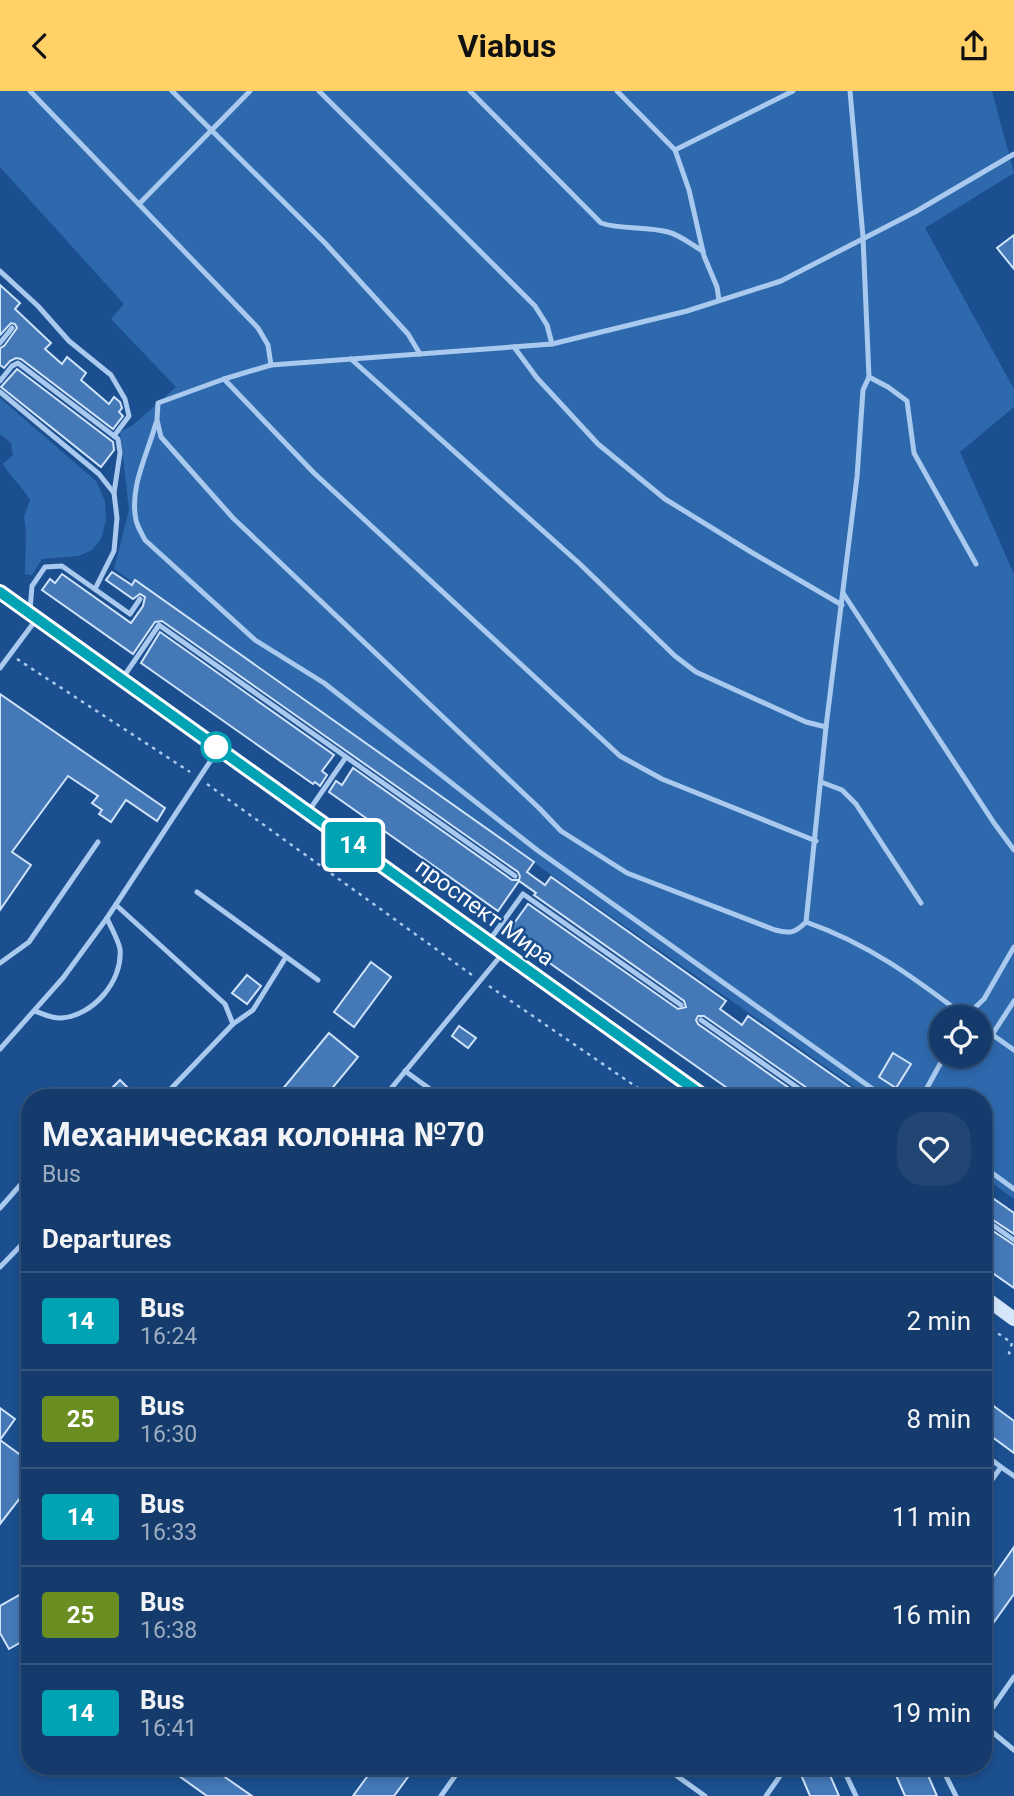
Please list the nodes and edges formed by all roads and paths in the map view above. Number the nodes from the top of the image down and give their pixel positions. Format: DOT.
graph roads {
  1 [pos="30,91"];
  2 [pos="172,91"];
  3 [pos="250,91"];
  4 [pos="320,91"];
  5 [pos="470,91"];
  6 [pos="617,91"];
  7 [pos="793,91"];
  8 [pos="850,91"];
  9 [pos="210,130"];
  10 [pos="675,150"];
  11 [pos="1014,154"];
  12 [pos="139,204"];
  13 [pos="863,237"];
  14 [pos="703,251"];
  15 [pos="0,271"];
  16 [pos="719,300"];
  17 [pos="12,328"];
  18 [pos="0,343"];
  19 [pos="552,344"];
  20 [pos="513,347"];
  21 [pos="419,355"];
  22 [pos="351,359"];
  23 [pos="271,365"];
  24 [pos="869,377"];
  25 [pos="224,379"];
  26 [pos="0,381"];
  27 [pos="0,392"];
  28 [pos="157,420"];
  29 [pos="114,436"];
  30 [pos="114,493"];
  31 [pos="976,564"];
  32 [pos="96,589"];
  33 [pos="0,592"];
  34 [pos="843,593"];
  35 [pos="140,599"];
  36 [pos="842,605"];
  37 [pos="33,616"];
  38 [pos="10,655"];
  39 [pos="0,668"];
  40 [pos="122,679"];
  41 [pos="826,727"];
  42 [pos="219,749"];
  43 [pos="346,757"];
  44 [pos="199,778"];
  45 [pos="821,782"];
  46 [pos="307,812"];
  47 [pos="816,841"];
  48 [pos="98,842"];
  49 [pos="1014,850"];
  50 [pos="515,876"];
  51 [pos="197,892"];
  52 [pos="921,903"];
  53 [pos="116,905"];
  54 [pos="107,918"];
  55 [pos="806,922"];
  56 [pos="489,942"];
  57 [pos="1014,947"];
  58 [pos="503,953"];
  59 [pos="286,957"];
  60 [pos="0,963"];
  61 [pos="318,980"];
  62 [pos="480,981"];
  63 [pos="1014,1001"];
  64 [pos="681,1005"];
  65 [pos="950,1005"];
  66 [pos="978,1005"];
  67 [pos="34,1011"];
  68 [pos="701,1020"];
  69 [pos="233,1024"];
  70 [pos="992,1035"];
  71 [pos="0,1049"];
  72 [pos="1014,1051"];
  73 [pos="938,1068"];
  74 [pos="405,1071"];
  75 [pos="171,1089"];
  76 [pos="390,1089"];
  77 [pos="430,1089"];
  78 [pos="638,1089"];
  79 [pos="694,1089"];
  80 [pos="800,1089"];
  81 [pos="873,1089"];
  82 [pos="926,1089"];
  83 [pos="992,1173"];
  84 [pos="21,1184"];
  85 [pos="1014,1189"];
  86 [pos="0,1208"];
  87 [pos="992,1225"];
  88 [pos="1014,1240"];
  89 [pos="21,1245"];
  90 [pos="0,1267"];
  91 [pos="992,1303"];
  92 [pos="1014,1319"];
  93 [pos="992,1329"];
  94 [pos="1014,1357"];
  95 [pos="992,1460"];
  96 [pos="1001,1467"];
  97 [pos="1014,1476"];
  98 [pos="992,1480"];
  99 [pos="1014,1678"];
  100 [pos="992,1711"];
  101 [pos="992,1730"];
  102 [pos="1014,1750"];
  103 [pos="456,1775"];
  104 [pos="676,1775"];
  105 [pos="781,1775"];
  106 [pos="846,1775"];
  107 [pos="946,1775"];
  108 [pos="441,1796"];
  109 [pos="705,1796"];
  110 [pos="766,1796"];
  111 [pos="856,1796"];
  112 [pos="956,1796"];
  1 -- 12 [label="lane"];
  2 -- 9 [label="lane"];
  3 -- 9 [label="lane"];
  4 -- 19 [label="lane"];
  5 -- 14 [label="lane"];
  6 -- 10 [label="lane"];
  7 -- 10 [label="lane"];
  8 -- 13 [label="lane"];
  9 -- 12 [label="lane"];
  9 -- 21 [label="lane"];
  10 -- 14 [label="lane"];
  11 -- 13 [label="lane"];
  12 -- 23 [label="lane"];
  13 -- 16 [label="lane"];
  13 -- 24 [label="lane"];
  14 -- 16 [label="lane"];
  15 -- 29 [label="lane"];
  16 -- 19 [label="lane"];
  17 -- 18 [label="lane"];
  19 -- 20 [label="lane"];
  20 -- 21 [label="lane"];
  20 -- 36 [label="lane"];
  21 -- 22 [label="lane"];
  22 -- 23 [label="lane"];
  22 -- 41 [label="lane"];
  23 -- 25 [label="lane"];
  24 -- 31 [label="lane"];
  24 -- 34 [label="lane"];
  25 -- 28 [label="lane"];
  25 -- 47 [label="lane"];
  26 -- 29 [label="lane"];
  27 -- 30 [label="lane"];
  28 -- 55 [label="lane"];
  28 -- 81 [label="lane"];
  29 -- 30 [label="lane"];
  30 -- 32 [label="lane"];
  32 -- 35 [label="lane"];
  32 -- 37 [label="lane"];
  33 -- 37 [label="street, проспект Мира"];
  34 -- 36 [label="lane"];
  34 -- 49 [label="lane"];
  36 -- 41 [label="lane"];
  37 -- 38 [label="lane"];
  37 -- 40 [label="street, проспект Мира"];
  38 -- 39 [label="lane"];
  38 -- 44 [label="path"];
  40 -- 42 [label="street, проспект Мира"];
  40 -- 43 [label="lane"];
  41 -- 45 [label="lane"];
  42 -- 44 [label="lane"];
  42 -- 46 [label="street, проспект Мира"];
  43 -- 46 [label="lane"];
  43 -- 50 [label="lane"];
  44 -- 53 [label="lane"];
  44 -- 62 [label="path"];
  45 -- 47 [label="lane"];
  45 -- 52 [label="lane"];
  46 -- 56 [label="street, проспект Мира"];
  47 -- 55 [label="lane"];
  48 -- 60 [label="lane"];
  51 -- 59 [label="lane"];
  53 -- 54 [label="lane"];
  53 -- 69 [label="lane"];
  54 -- 67 [label="lane"];
  54 -- 67 [label="lane"];
  55 -- 65 [label="lane"];
  56 -- 58 [label="street, проспект Мира"];
  56 -- 64 [label="lane"];
  57 -- 66 [label="lane"];
  58 -- 62 [label="lane"];
  58 -- 79 [label="street, проспект Мира"];
  59 -- 61 [label="lane"];
  59 -- 69 [label="lane"];
  62 -- 74 [label="lane"];
  62 -- 78 [label="path"];
  63 -- 70 [label="lane"];
  67 -- 71 [label="lane"];
  68 -- 80 [label="lane"];
  69 -- 75 [label="lane"];
  70 -- 72 [label="lane"];
  73 -- 82 [label="lane"];
  74 -- 76 [label="lane"];
  74 -- 77 [label="lane"];
  83 -- 85 [label="lane"];
  84 -- 86 [label="lane"];
  87 -- 88 [label="lane"];
  89 -- 90 [label="lane"];
  91 -- 92 [label="street"];
  93 -- 94 [label="path"];
  95 -- 96 [label="lane"];
  96 -- 97 [label="lane"];
  96 -- 98 [label="lane"];
  99 -- 100 [label="lane"];
  101 -- 102 [label="lane"];
  103 -- 108 [label="lane"];
  104 -- 109 [label="lane"];
  105 -- 110 [label="lane"];
  106 -- 111 [label="lane"];
  107 -- 112 [label="lane"];
}
